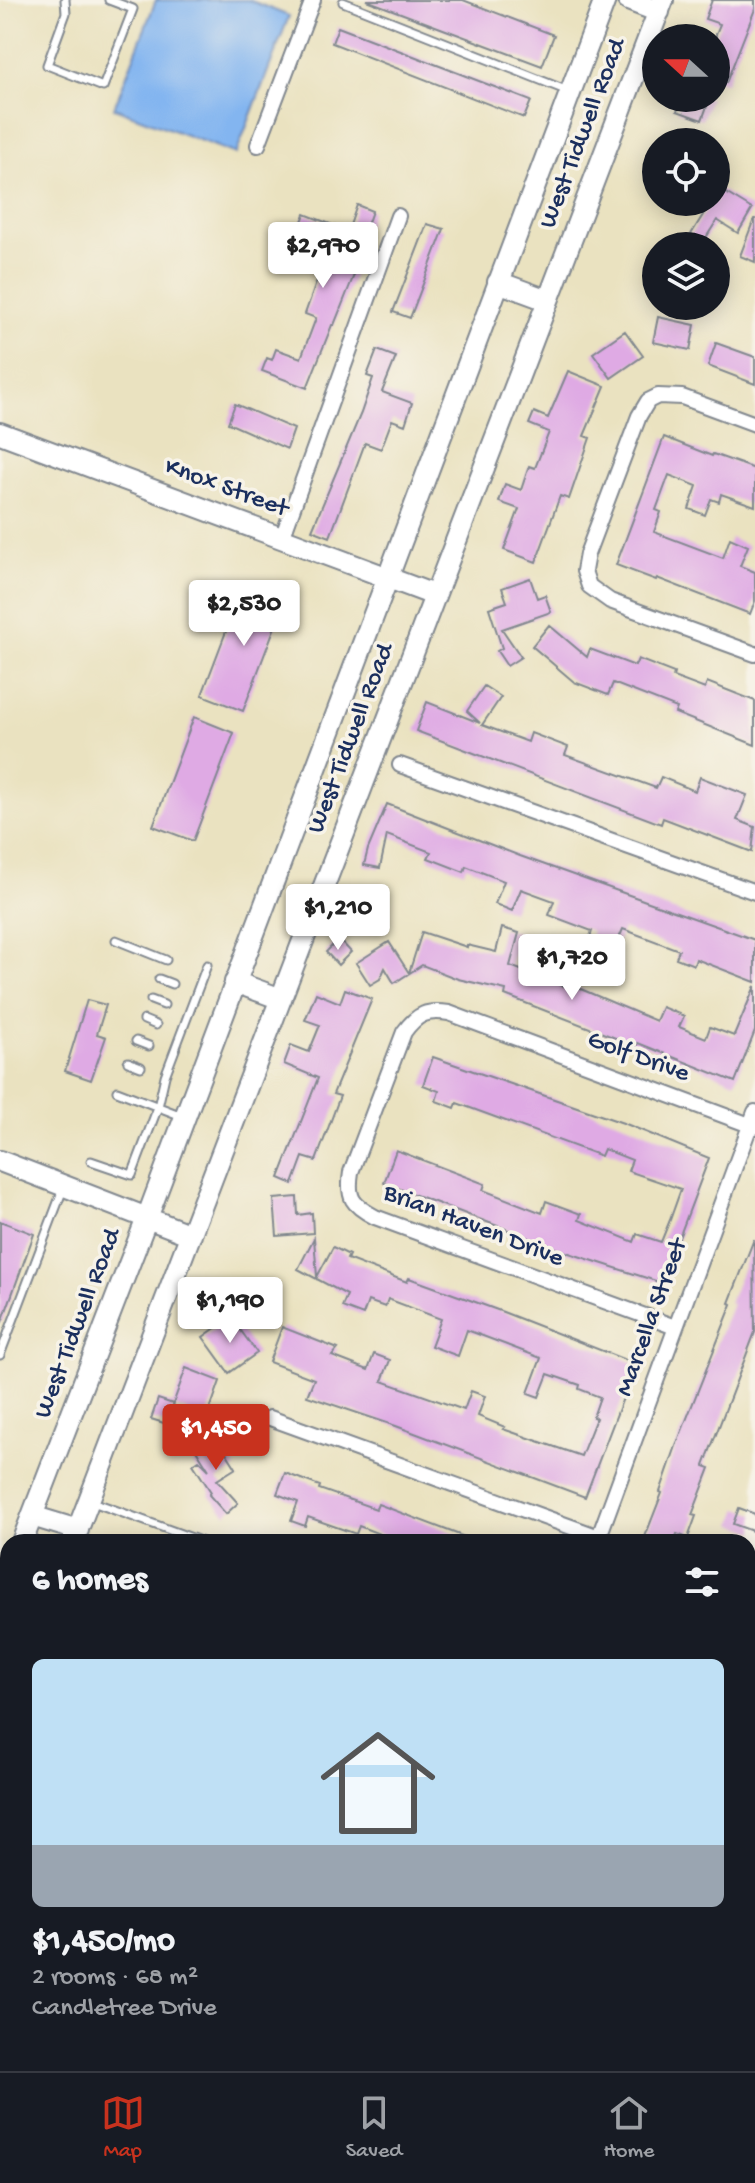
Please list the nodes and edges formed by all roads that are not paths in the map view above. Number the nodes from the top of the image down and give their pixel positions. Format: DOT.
graph roads {
  1 [pos="65,0"];
  2 [pos="109,0"];
  3 [pos="313,0"];
  4 [pos="605,0"];
  5 [pos="628,0"];
  6 [pos="343,2"];
  7 [pos="661,6"];
  8 [pos="570,92"];
  9 [pos="258,145"];
  10 [pos="398,216"];
  11 [pos="498,282"];
  12 [pos="547,300"];
  13 [pos="755,424"];
  14 [pos="0,433"];
  15 [pos="282,538"];
  16 [pos="388,578"];
  17 [pos="434,595"];
  18 [pos="755,654"];
  19 [pos="400,765"];
  20 [pos="755,892"];
  21 [pos="116,940"];
  22 [pos="166,960"];
  23 [pos="207,965"];
  24 [pos="159,979"];
  25 [pos="235,982"];
  26 [pos="172,984"];
  27 [pos="186,990"];
  28 [pos="197,993"];
  29 [pos="281,999"];
  30 [pos="151,1000"];
  31 [pos="164,1005"];
  32 [pos="144,1020"];
  33 [pos="156,1025"];
  34 [pos="136,1041"];
  35 [pos="149,1046"];
  36 [pos="128,1062"];
  37 [pos="141,1067"];
  38 [pos="117,1091"];
  39 [pos="376,1106"];
  40 [pos="158,1107"];
  41 [pos="185,1117"];
  42 [pos="753,1121"];
  43 [pos="0,1161"];
  44 [pos="91,1161"];
  45 [pos="64,1186"];
  46 [pos="147,1218"];
  47 [pos="191,1235"];
  48 [pos="675,1327"];
  49 [pos="0,1355"];
  50 [pos="270,1418"];
  51 [pos="88,1500"];
  52 [pos="32,1516"];
  53 [pos="25,1534"];
  54 [pos="72,1534"];
  55 [pos="77,1534"];
  56 [pos="181,1534"];
  57 [pos="584,1534"];
  58 [pos="600,1534"];
  1 -- 2 [label="lane"];
  3 -- 9 [label="street"];
  4 -- 8 [label="main road, West Tidwell Road"];
  5 -- 7 [label="main road"];
  6 -- 8 [label="lane"];
  7 -- 12 [label="main road, West Tidwell Road"];
  8 -- 11 [label="main road, West Tidwell Road"];
  10 -- 15 [label="street"];
  11 -- 12 [label="main road"];
  11 -- 16 [label="main road, West Tidwell Road"];
  12 -- 17 [label="main road, West Tidwell Road"];
  13 -- 18 [label="street"];
  14 -- 15 [label="main road, Knox Street"];
  15 -- 16 [label="main road, Knox Street"];
  16 -- 17 [label="main road, Knox Street"];
  16 -- 25 [label="main road, West Tidwell Road"];
  17 -- 29 [label="main road, West Tidwell Road"];
  19 -- 20 [label="street"];
  21 -- 22 [label="lane"];
  23 -- 28 [label="lane"];
  24 -- 26 [label="lane"];
  25 -- 29 [label="main road"];
  25 -- 41 [label="main road, West Tidwell Road"];
  27 -- 28 [label="lane"];
  28 -- 40 [label="lane"];
  29 -- 47 [label="main road, West Tidwell Road"];
  30 -- 31 [label="lane"];
  32 -- 33 [label="lane"];
  34 -- 35 [label="lane"];
  36 -- 37 [label="lane"];
  38 -- 40 [label="lane"];
  39 -- 42 [label="street, Golf Drive"];
  39 -- 48 [label="street, Brian Haven Drive"];
  40 -- 41 [label="lane"];
  40 -- 44 [label="lane"];
  41 -- 46 [label="main road, West Tidwell Road"];
  42 -- 48 [label="street, Marcella Street"];
  43 -- 45 [label="main road"];
  45 -- 46 [label="main road"];
  45 -- 49 [label="lane"];
  46 -- 47 [label="main road"];
  46 -- 52 [label="main road, West Tidwell Road"];
  47 -- 51 [label="main road, West Tidwell Road"];
  48 -- 58 [label="street, Marcella Street"];
  50 -- 57 [label="street"];
  51 -- 55 [label="main road, West Tidwell Road"];
  51 -- 56 [label="lane"];
  52 -- 53 [label="main road, West Tidwell Road"];
  52 -- 54 [label="main road"];
}
